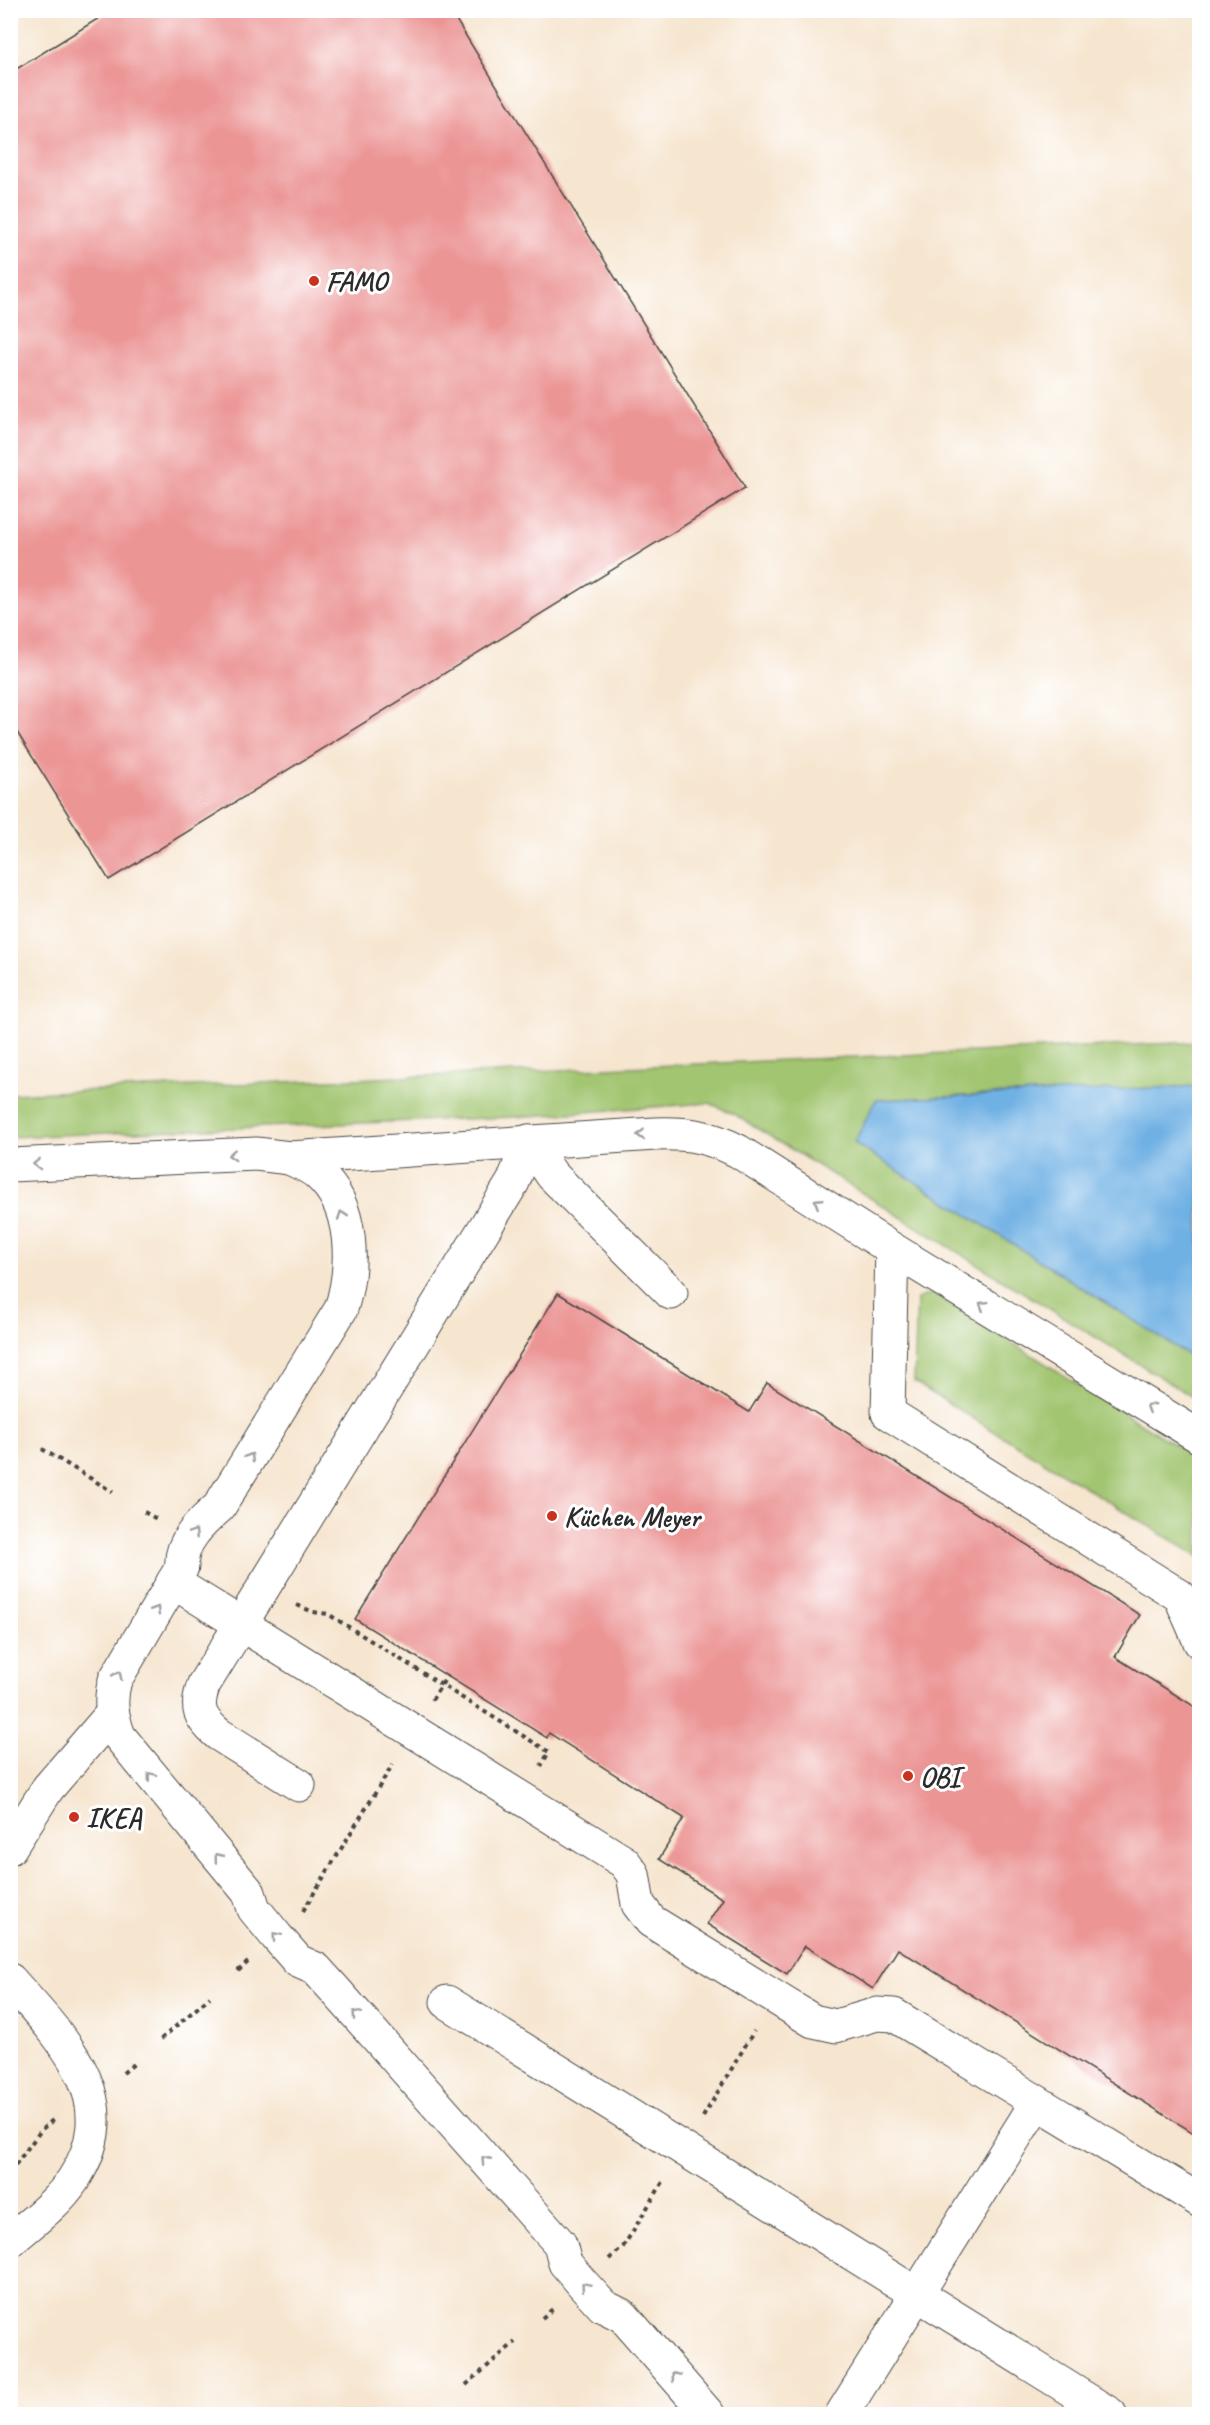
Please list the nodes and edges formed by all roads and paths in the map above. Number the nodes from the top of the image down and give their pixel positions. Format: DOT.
graph roads {
  1 [pos="529,1142"];
  2 [pos="290,1158"];
  3 [pos="10,1165"];
  4 [pos="892,1249"];
  5 [pos="671,1293"];
  6 [pos="1200,1437"];
  7 [pos="42,1449"];
  8 [pos="113,1492"];
  9 [pos="173,1582"];
  10 [pos="290,1600"];
  11 [pos="242,1625"];
  12 [pos="1200,1642"];
  13 [pos="447,1676"];
  14 [pos="441,1685"];
  15 [pos="429,1704"];
  16 [pos="111,1715"];
  17 [pos="397,1757"];
  18 [pos="299,1785"];
  19 [pos="522,1798"];
  20 [pos="10,1848"];
  21 [pos="300,1917"];
  22 [pos="10,1980"];
  23 [pos="210,1996"];
  24 [pos="447,2002"];
  25 [pos="754,2031"];
  26 [pos="161,2039"];
  27 [pos="1037,2102"];
  28 [pos="56,2117"];
  29 [pos="699,2123"];
  30 [pos="10,2172"];
  31 [pos="668,2174"];
  32 [pos="1200,2201"];
  33 [pos="10,2241"];
  34 [pos="604,2263"];
  35 [pos="917,2295"];
  36 [pos="515,2342"];
  37 [pos="466,2385"];
  38 [pos="438,2409"];
  39 [pos="432,2415"];
  40 [pos="708,2415"];
  41 [pos="842,2415"];
  42 [pos="1110,2415"];
  1 -- 2 [label="lane"];
  4 -- 1 [label="lane, one-way"];
  1 -- 5 [label="lane"];
  1 -- 11 [label="lane"];
  2 -- 3 [label="lane, one-way"];
  9 -- 2 [label="lane, one-way"];
  6 -- 4 [label="lane, one-way"];
  4 -- 12 [label="lane"];
  7 -- 8 [label="path"];
  9 -- 11 [label="lane"];
  16 -- 9 [label="lane, one-way"];
  10 -- 14 [label="path"];
  11 -- 18 [label="lane"];
  11 -- 19 [label="lane"];
  13 -- 14 [label="path"];
  14 -- 15 [label="path"];
  14 -- 19 [label="path"];
  16 -- 20 [label="lane"];
  40 -- 16 [label="lane, one-way"];
  17 -- 21 [label="path"];
  19 -- 27 [label="lane"];
  22 -- 33 [label="lane"];
  23 -- 26 [label="path"];
  24 -- 35 [label="lane"];
  25 -- 29 [label="path"];
  27 -- 32 [label="lane"];
  27 -- 35 [label="lane"];
  28 -- 30 [label="path"];
  31 -- 34 [label="path"];
  35 -- 41 [label="lane"];
  35 -- 42 [label="lane"];
  36 -- 37 [label="path"];
  38 -- 39 [label="path"];
}
